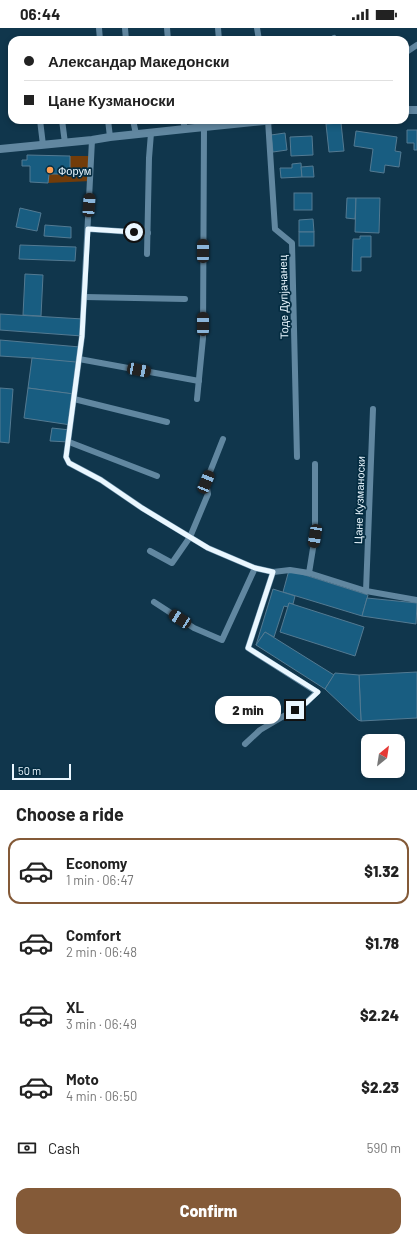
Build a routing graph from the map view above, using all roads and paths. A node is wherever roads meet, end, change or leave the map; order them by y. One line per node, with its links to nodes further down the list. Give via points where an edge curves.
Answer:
1 (40, 124): 15 (street)
2 (63, 124): 14 (street)
3 (108, 124): 12 (street)
4 (134, 124): 11 (street)
5 (184, 124): 9 (street)
6 (220, 124): 8 (street)
7 (270, 124): 30 (street, Тоде Дупјачанец, via 275,229 292,243)
8 (204, 127): 9 (street); 23 (street, via 202,338)
9 (185, 129): 10 (street)
10 (151, 133): 11 (street); 18 (street)
11 (136, 134): 12 (street)
12 (110, 137): 13 (street)
13 (92, 140): 14 (street); 17 (street)
14 (66, 143): 15 (street)
15 (43, 145): 16 (street)
16 (0, 149)
17 (88, 229): 18 (street); 20 (street)
18 (148, 233): 19 (street)
19 (148, 254)
20 (85, 297): 21 (street); 22 (street)
21 (185, 299)
22 (79, 359): 23 (street); 24 (street)
23 (199, 381): 25 (street)
24 (74, 399): 27 (street); 29 (street)
25 (197, 399)
26 (373, 409): 38 (street, Цане Кузманоски)
27 (167, 422)
28 (223, 439): 33 (street, via 206,482 208,494)
29 (69, 442): 32 (street); 33 (street, via 66,457 69,463 101,480)
30 (297, 457)
31 (315, 464): 37 (street, via 315,536)
32 (157, 476)
33 (190, 537): 34 (street, via 172,563); 35 (street, via 208,548)
34 (150, 550)
35 (255, 568): 36 (street); 40 (street, via 222,640 194,628)
36 (273, 572): 37 (street, via 290,570); 41 (street, via 248,648 318,692 306,703 260,730)
37 (308, 573): 38 (street)
38 (366, 591): 39 (street)
39 (417, 600)
40 (154, 602)
41 (245, 744)

